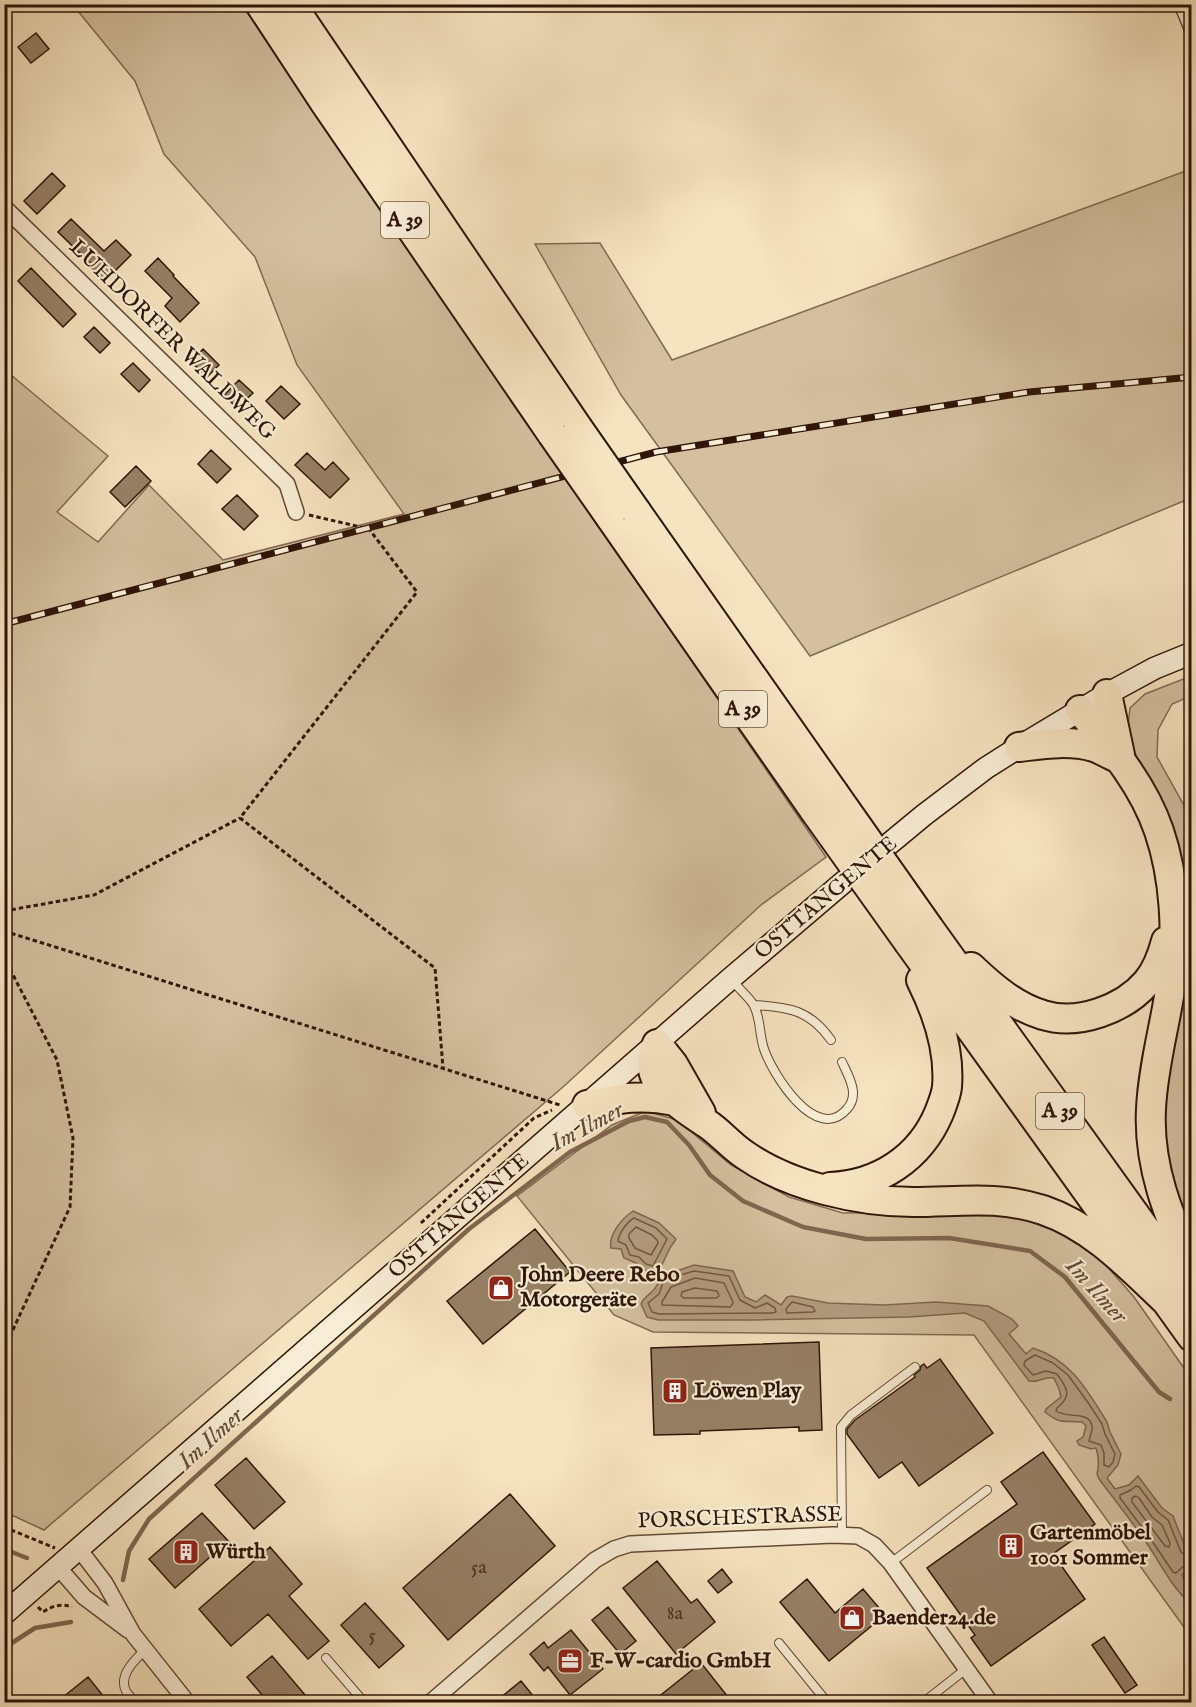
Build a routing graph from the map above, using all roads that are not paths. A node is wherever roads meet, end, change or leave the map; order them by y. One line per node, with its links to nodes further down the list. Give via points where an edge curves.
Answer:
1 (260, 4): 6 (highway, A 39, via 325,103)
2 (291, 4): 6 (highway, A 39)
3 (1182, 4): 4 (street)
4 (1191, 28)
5 (4, 207): 7 (street, LUHDORFER WALDWEG, via 287,484)
6 (565, 431): 13 (highway, A 39, bridge)
7 (296, 512)
8 (1191, 653): 9 (street, OSTTANGENTE)
9 (1107, 694): 10 (street, OSTTANGENTE); 12 (highway)
10 (1080, 710): 11 (street, OSTTANGENTE); 12 (highway)
11 (1019, 747): 12 (highway, via 1073,743); 16 (street, OSTTANGENTE, via 924,815)
12 (1121, 760): 14 (highway, via 1146,800 1159,831)
13 (824, 802): 15 (highway, A 39, bridge); 15 (highway, A 39, bridge, via 852,865 887,926)
14 (1172, 897): 15 (highway, via 1163,953 1156,969 1126,1000 1090,1015 1068,1018 1028,1010); 25 (highway, via 1172,971 1154,1072 1152,1143 1168,1214)
15 (914, 940): 24 (highway, via 943,1041 947,1069 942,1105 929,1133 902,1162 857,1183); 26 (highway, A 39)
16 (730, 979): 17 (lane); 19 (street, OSTTANGENTE)
17 (754, 1005): 18 (lane, via 779,1006 804,1015 821,1026); 20 (lane, via 760,1038 773,1068 800,1106 812,1115 832,1118 848,1108 853,1086)
18 (831, 1040)
19 (657, 1044): 21 (highway, via 652,1063 654,1076); 22 (street, OSTTANGENTE); 23 (highway)
20 (842, 1062)
21 (675, 1101): 22 (highway, via 634,1096); 23 (highway)
22 (574, 1105): 31 (street, OSTTANGENTE)
23 (709, 1125): 24 (highway, via 757,1163)
24 (819, 1187): 26 (highway, via 886,1201 985,1199 1044,1210 1078,1226)
25 (1191, 1266)
26 (1179, 1298): 27 (highway, A 39)
27 (1191, 1337)
28 (915, 1367): 30 (lane, via 851,1415 841,1427)
29 (987, 1490): 32 (lane)
30 (842, 1535): 32 (street, PORSCHESTRASSE, via 858,1536 874,1545); 42 (street, PORSCHESTRASSE, via 630,1544 614,1548)
31 (65, 1555): 33 (street, OSTTANGENTE); 34 (street, via 105,1583); 34 (street, via 84,1597)
32 (891, 1563): 38 (street, PORSCHESTRASSE)
33 (4, 1614)
34 (133, 1634): 36 (street)
35 (779, 1643): 43 (lane)
36 (145, 1650): 39 (lane, via 127,1671 124,1681); 40 (street)
37 (326, 1658): 41 (lane)
38 (966, 1669): 44 (lane, via 929,1698); 45 (street, PORSCHESTRASSE)
39 (135, 1702)
40 (187, 1702)
41 (364, 1702)
42 (430, 1702)
43 (827, 1702)
44 (933, 1702)
45 (990, 1702)

